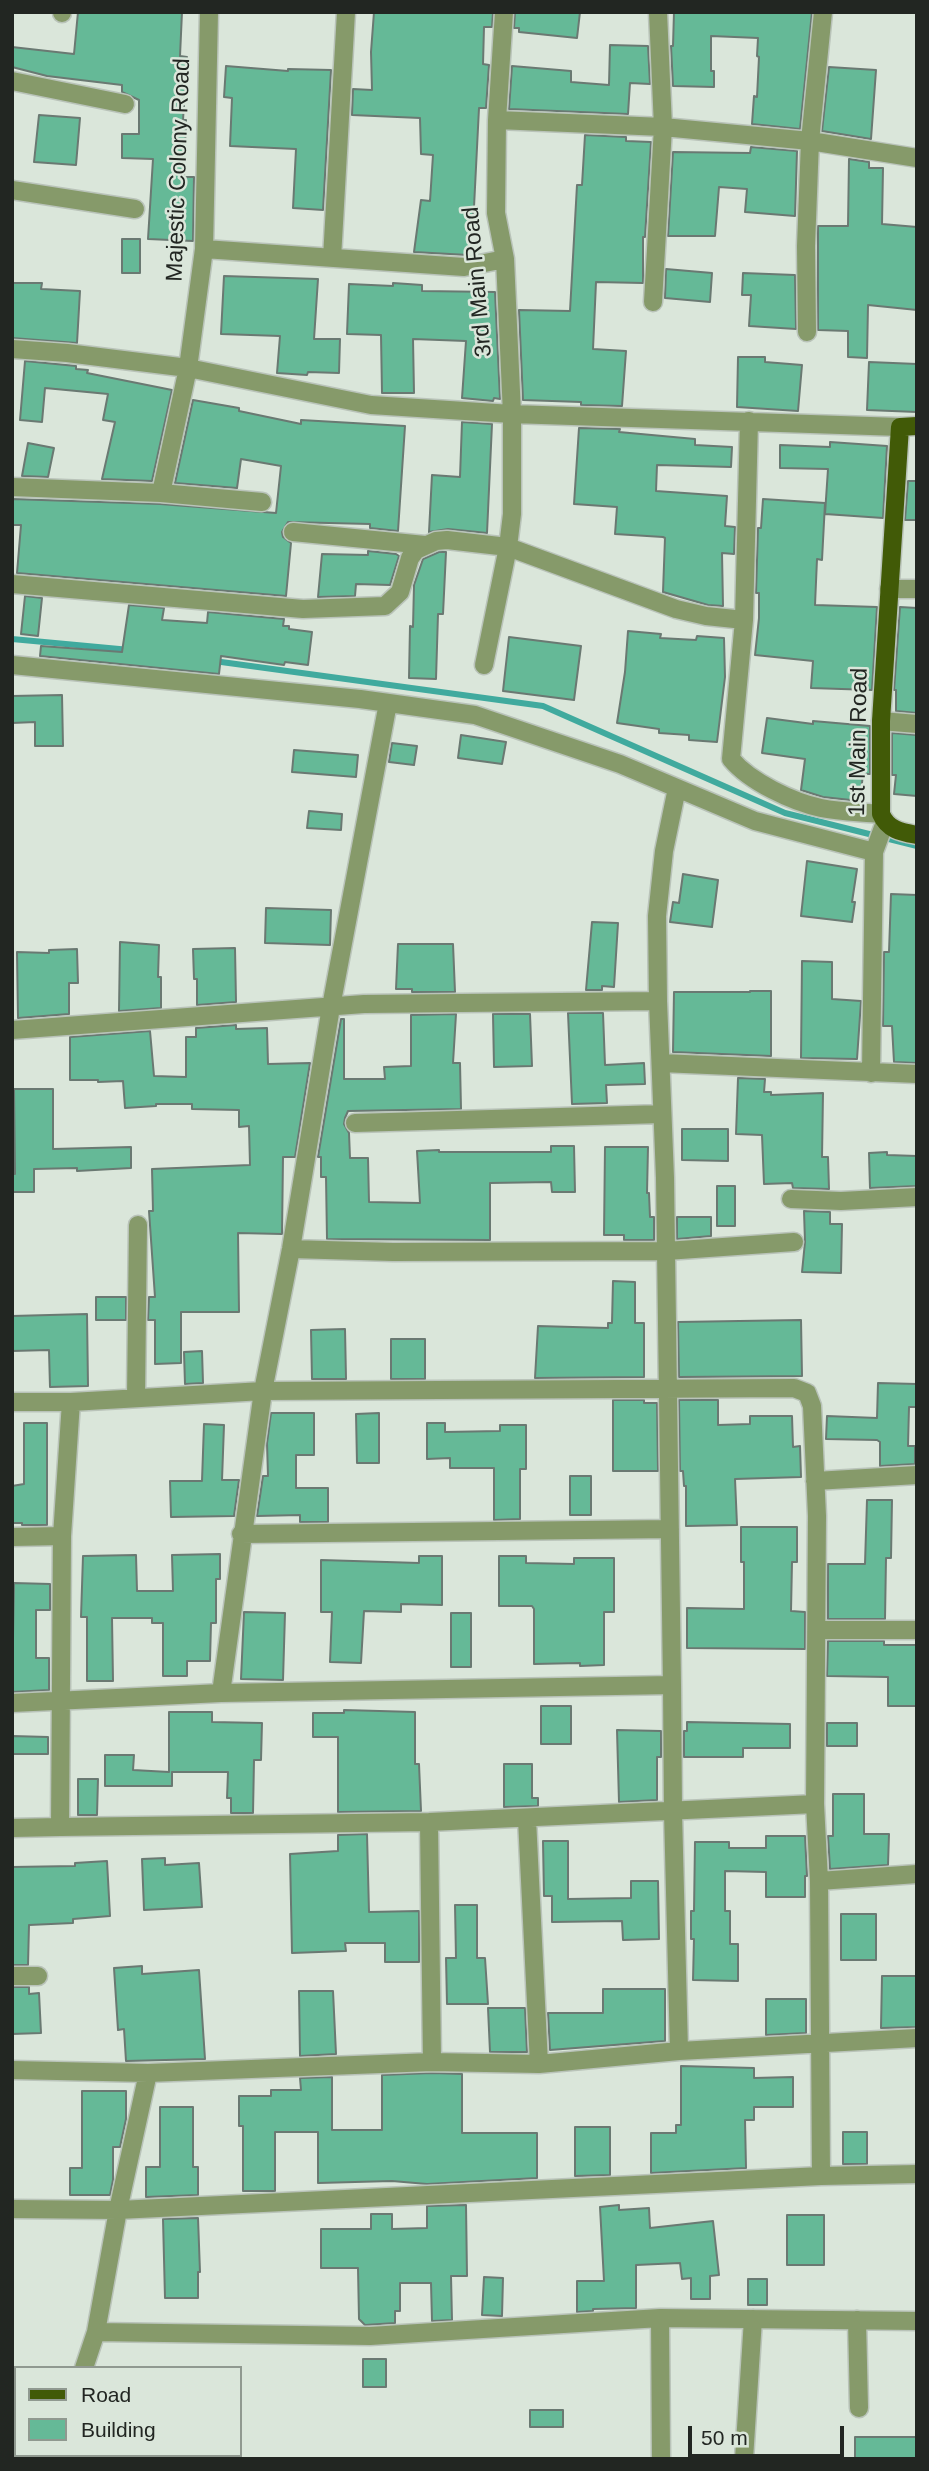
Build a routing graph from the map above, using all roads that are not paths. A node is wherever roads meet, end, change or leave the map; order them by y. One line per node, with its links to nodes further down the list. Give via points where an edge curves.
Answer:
1 (209, 12): 14 (street, Majestic Colony Road)
2 (346, 12): 15 (street)
3 (503, 12): 8 (street, 3rd Main Road)
4 (658, 12): 9 (street)
5 (823, 12): 10 (street)
6 (12, 81): 7 (street)
7 (125, 104)
8 (497, 120): 9 (street); 16 (street, 3rd Main Road, via 496,213)
9 (663, 127): 10 (street); 17 (street)
10 (810, 141): 11 (street); 18 (street)
11 (917, 158)
12 (12, 190): 13 (street)
13 (135, 209)
14 (204, 249): 15 (street); 20 (street, Majestic Colony Road)
15 (332, 258): 16 (street, via 464,267)
16 (505, 259): 21 (street, 3rd Main Road)
17 (653, 302)
18 (807, 332)
19 (12, 349): 20 (street)
20 (188, 368): 21 (street, via 371,405); 25 (street, Majestic Colony Road)
21 (512, 414): 22 (street); 29 (street, 3rd Main Road)
22 (749, 421): 23 (street); 33 (street)
23 (908, 427): 31 (main road, 1st Main Road)
24 (12, 488): 25 (street)
25 (160, 493): 26 (street)
26 (262, 502)
27 (293, 532): 28 (street)
28 (425, 545): 29 (street, via 447,540); 30 (street, via 410,558 400,592 385,606 357,609)
29 (508, 547): 33 (street, via 676,609); 35 (street, 3rd Main Road)
30 (12, 584)
31 (889, 589): 32 (street); 37 (main road, 1st Main Road)
32 (917, 589)
33 (744, 620): 40 (street, via 731,759 752,777 795,800)
34 (12, 665): 36 (street)
35 (484, 665)
36 (388, 703): 39 (street, via 475,715); 43 (street)
37 (881, 721): 38 (street); 40 (main road, 1st Main Road)
38 (917, 724)
39 (677, 788): 40 (street, via 755,821); 42 (street, via 657,916)
40 (879, 833): 41 (main road, via 894,830); 46 (street, 1st Main Road)
41 (917, 835)
42 (658, 1001): 43 (street); 45 (street)
43 (331, 1007): 44 (street); 54 (street)
44 (12, 1030)
45 (661, 1063): 46 (street); 48 (street)
46 (871, 1073): 47 (street)
47 (917, 1074)
48 (663, 1114): 49 (street); 55 (street)
49 (355, 1123)
50 (917, 1197): 51 (street)
51 (791, 1199)
52 (138, 1225): 58 (street)
53 (794, 1242): 55 (street)
54 (291, 1249): 55 (street); 57 (street)
55 (666, 1251): 56 (street)
56 (667, 1389): 57 (street); 62 (street, via 794,1388 807,1393 812,1406); 63 (street)
57 (263, 1391): 58 (street); 64 (street)
58 (136, 1398): 60 (street)
59 (12, 1402): 60 (street)
60 (71, 1402): 65 (street)
61 (917, 1475): 62 (street)
62 (815, 1481): 67 (street)
63 (670, 1529): 64 (street); 69 (street)
64 (242, 1534): 70 (street)
65 (62, 1536): 66 (street); 71 (street)
66 (12, 1537)
67 (817, 1630): 68 (street); 73 (street)
68 (917, 1630)
69 (672, 1685): 70 (street); 74 (street)
70 (220, 1693): 71 (street)
71 (60, 1700): 72 (street); 77 (street)
72 (12, 1703)
73 (815, 1804): 74 (street); 80 (street)
74 (673, 1812): 75 (street); 85 (street)
75 (527, 1819): 76 (street); 87 (street)
76 (429, 1822): 77 (street); 86 (street)
77 (60, 1827): 78 (street)
78 (12, 1828)
79 (917, 1874): 80 (street)
80 (818, 1881): 84 (street)
81 (12, 1976): 82 (street)
82 (38, 1976)
83 (917, 2038): 84 (street)
84 (821, 2043): 85 (street); 91 (street)
85 (679, 2051): 87 (street)
86 (432, 2062): 87 (street); 89 (street)
87 (539, 2064)
88 (12, 2070): 89 (street)
89 (148, 2073): 93 (street)
90 (917, 2174): 91 (street)
91 (821, 2176): 93 (street)
92 (12, 2209): 93 (street)
93 (118, 2210): 98 (street)
94 (660, 2318): 95 (street); 98 (street, via 370,2336); 101 (street)
95 (754, 2319): 96 (street); 102 (street)
96 (857, 2320): 97 (street); 100 (street)
97 (917, 2321)
98 (96, 2332): 99 (street)
99 (85, 2366)
100 (859, 2408)
101 (661, 2459)
102 (744, 2459)

